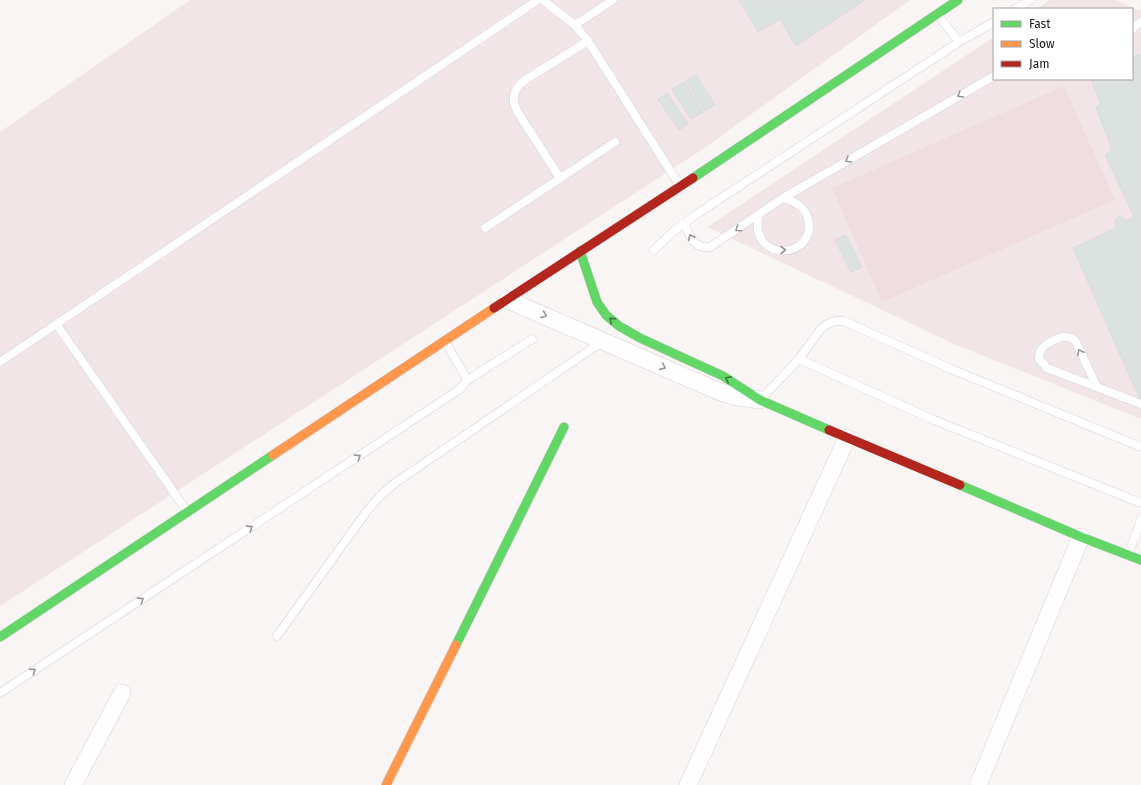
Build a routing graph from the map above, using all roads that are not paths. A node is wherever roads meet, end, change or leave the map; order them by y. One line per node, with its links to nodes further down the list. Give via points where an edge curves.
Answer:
1 (538, 0): 25 (lane)
2 (543, 0): 10 (lane)
3 (613, 0): 10 (lane)
4 (958, 0): 7 (street)
5 (1031, 0): 6 (lane)
6 (1017, 8)
7 (937, 15): 13 (lane); 17 (street)
8 (1141, 22): 11 (lane)
9 (993, 23): 13 (lane)
10 (575, 25): 12 (lane)
11 (1133, 28)
12 (588, 40): 16 (lane, via 525,80 513,94 513,103 517,111); 17 (lane)
13 (959, 42): 20 (lane)
14 (993, 77): 18 (lane, one-way to 18)
15 (615, 142): 16 (lane)
16 (560, 178): 21 (lane)
17 (680, 187): 23 (street)
18 (783, 198): 19 (lane); 19 (lane, one-way to 18, via 757,230 765,244 786,251 800,245 808,232 808,216 798,204)
19 (759, 214): 20 (lane, one-way to 20, via 710,247 704,248 693,242)
20 (684, 223): 22 (lane)
21 (485, 228)
22 (654, 250)
23 (580, 251): 24 (street); 33 (street, one-way to 23, via 733,381 633,334 608,318 593,295)
24 (508, 300): 27 (street, one-way to 27); 28 (street)
25 (57, 325): 30 (lane); 39 (lane)
26 (532, 339): 31 (lane)
27 (604, 341): 33 (street, one-way to 33, via 718,391); 44 (lane, via 380,496)
28 (445, 342): 31 (lane, via 464,372); 39 (street)
29 (799, 359): 33 (lane); 37 (lane, via 827,324 844,321 958,372); 38 (lane, via 934,420)
30 (0, 362)
31 (466, 381): 46 (lane, one-way to 31, via 460,389)
32 (1097, 387): 32 (lane, one-way to 32, via 1073,339 1064,336 1040,351 1039,359 1043,366); 34 (lane)
33 (760, 400): 36 (street)
34 (1141, 404)
35 (564, 427): 49 (street)
36 (848, 438): 41 (street); 50 (street)
37 (1141, 447)
38 (1141, 503)
39 (188, 512): 45 (street)
40 (1141, 520): 42 (lane)
41 (1081, 537): 42 (street); 51 (street)
42 (1128, 555): 43 (street)
43 (1141, 560)
44 (276, 636)
45 (0, 637)
46 (0, 693)
47 (122, 693): 48 (street)
48 (73, 785)
49 (386, 785)
50 (688, 785)
51 (978, 785)

